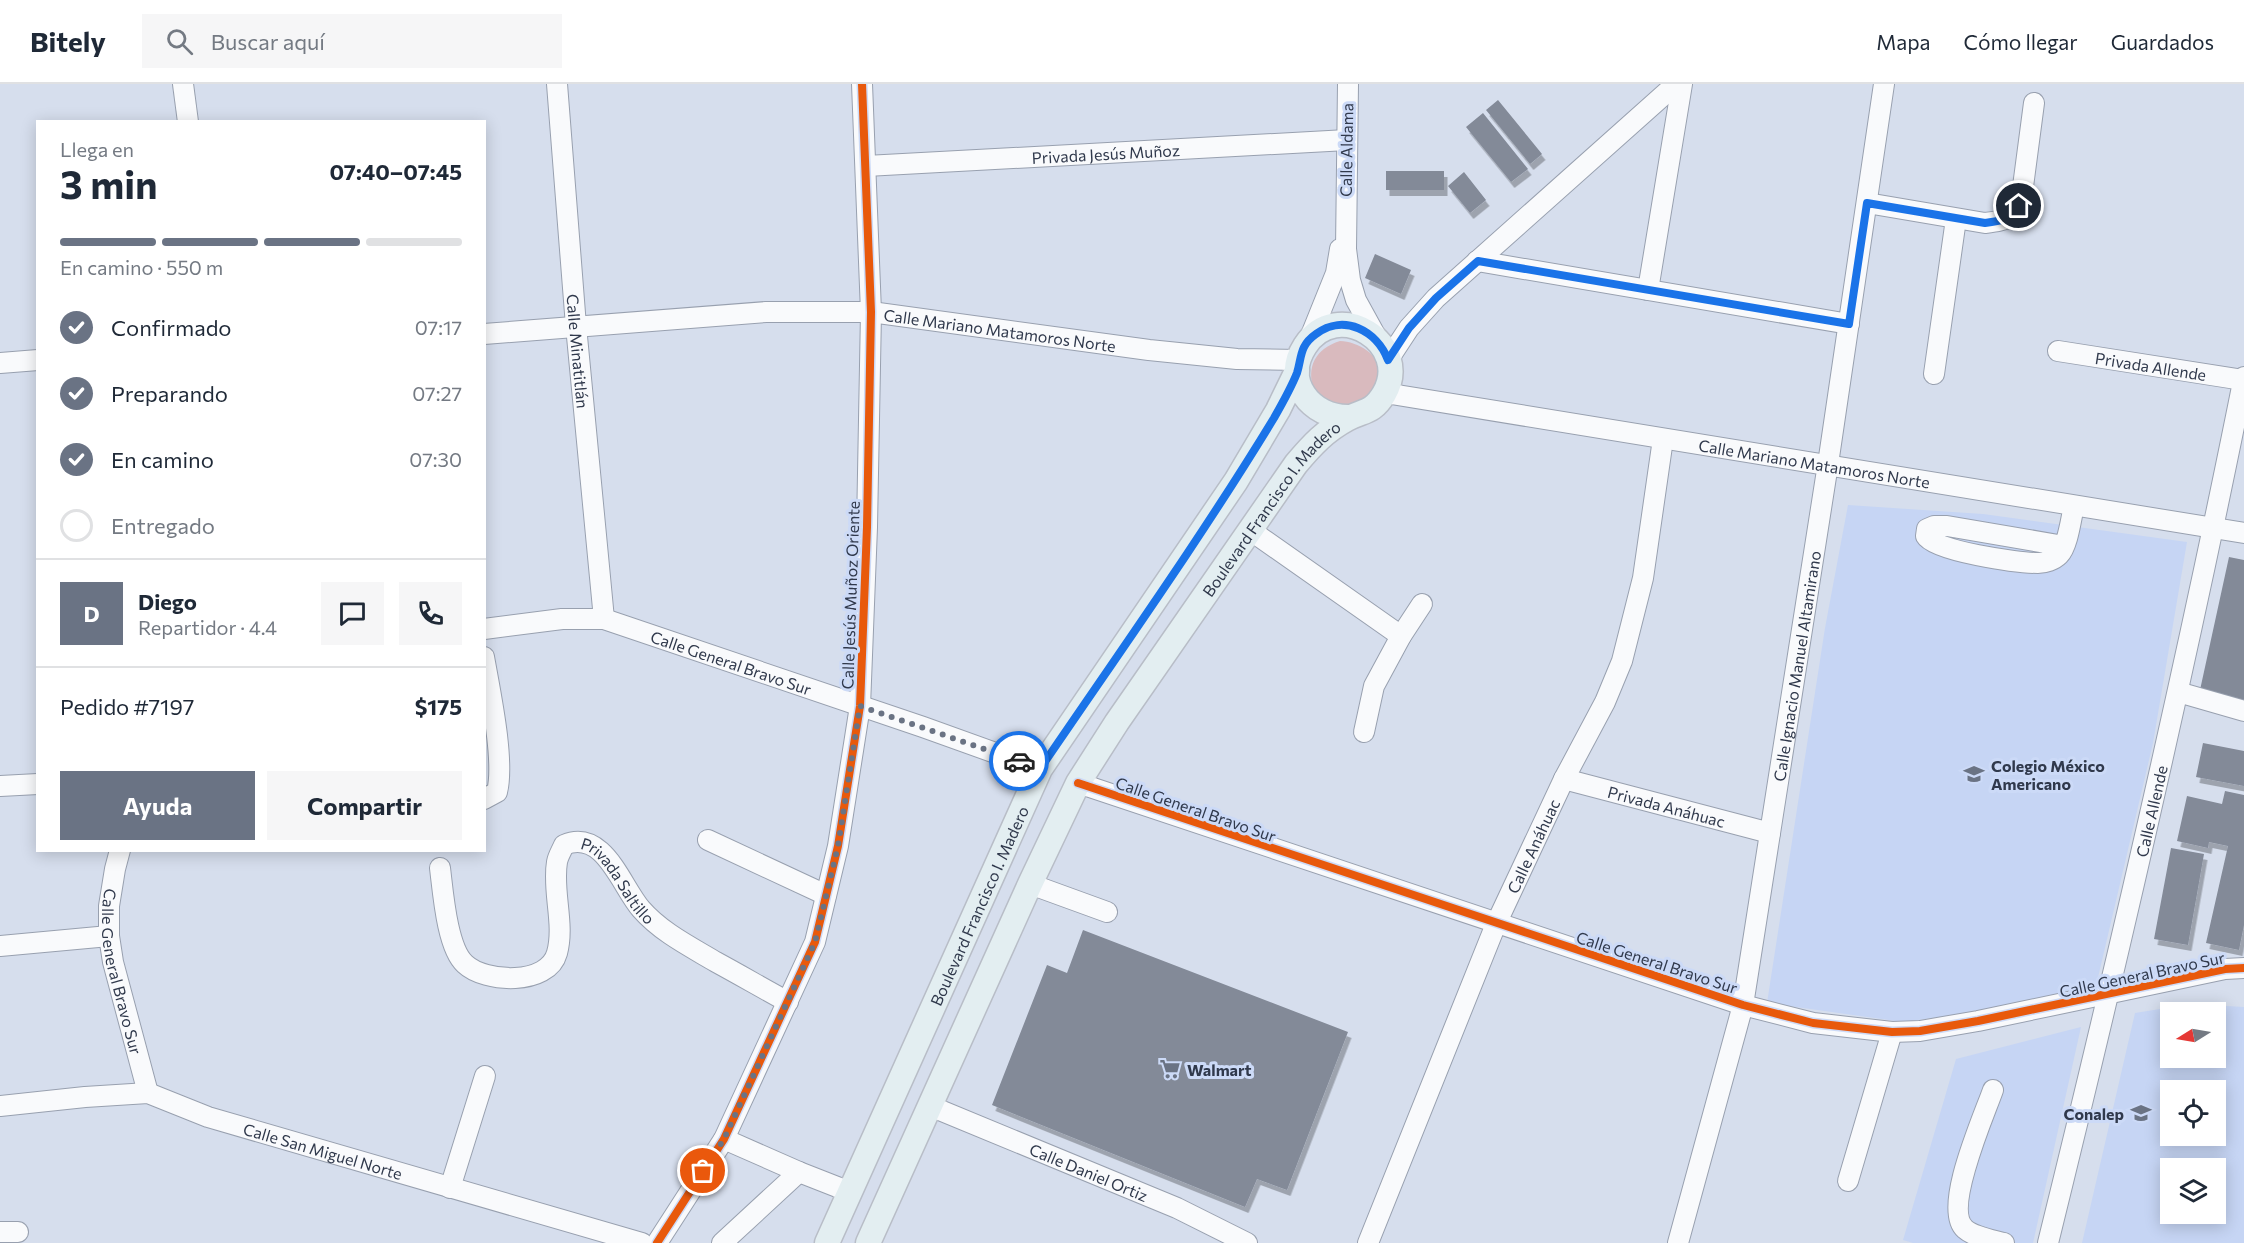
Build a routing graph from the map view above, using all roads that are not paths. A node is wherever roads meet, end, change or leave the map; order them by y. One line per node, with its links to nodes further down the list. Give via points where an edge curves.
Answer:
1 (183, 84): 9 (street)
2 (557, 84): 19 (street, Calle Minatitlán)
3 (862, 84): 11 (street, Calle Jesús Muñoz Oriente)
4 (1348, 84): 10 (street, Calle Aldama)
5 (1676, 84): 15 (street)
6 (1682, 84): 16 (street)
7 (1884, 84): 12 (street, Calle Ignacio Manuel Altamirano)
8 (2034, 103): 14 (street, via 2019,206 2010,218 2001,221)
9 (188, 120)
10 (1347, 140): 11 (street, Privada Jesús Muñoz); 13 (street, Calle Aldama)
11 (866, 166): 17 (street, Calle Jesús Muñoz Oriente)
12 (1867, 203): 14 (street); 18 (street, Calle Ignacio Manuel Altamirano)
13 (1345, 217): 21 (street, Calle Aldama, via 1350,280 1359,308); 23 (street, Calle Aldama, via 1336,273)
14 (1956, 219): 26 (street)
15 (1478, 261): 16 (street); 21 (street)
16 (1648, 290): 18 (street)
17 (871, 312): 19 (street, Calle Mariano Matamoros Norte, via 766,312); 23 (street, Calle Mariano Matamoros Norte, via 1149,350 1237,359); 43 (street, Calle Jesús Muñoz Oriente)
18 (1849, 324): 31 (street, Calle Ignacio Manuel Altamirano)
19 (576, 326): 20 (street, Calle Mariano Matamoros Norte); 38 (street, Calle Minatitlán)
20 (486, 334)
21 (1383, 350): 23 (main road, via 1370,333 1349,325 1327,328); 28 (main road, via 1390,371)
22 (2058, 351): 27 (street, Privada Allende)
23 (1301, 357): 29 (main road, via 1299,382 1309,402 1327,415); 46 (main road, Boulevard Francisco I. Madero, via 1278,410 1236,481)
24 (36, 360): 25 (street)
25 (0, 363)
26 (1934, 374)
27 (2244, 379): 33 (street, Calle Allende)
28 (1384, 393): 29 (main road, via 1370,410); 30 (street, Calle Mariano Matamoros Norte)
29 (1349, 417): 34 (main road, Boulevard Francisco I. Madero, via 1316,440)
30 (1663, 439): 31 (street, Calle Mariano Matamoros Norte); 47 (street, Calle Anáhuac, via 1642,578 1622,661)
31 (1828, 464): 32 (street, Calle Mariano Matamoros Norte); 52 (street, Calle Ignacio Manuel Altamirano)
32 (2074, 506): 33 (street, Calle Mariano Matamoros Norte); 36 (street)
33 (2213, 529): 35 (street, Calle Mariano Matamoros Norte); 42 (street, Calle Allende)
34 (1250, 530): 40 (street); 48 (main road, Boulevard Francisco I. Madero)
35 (2244, 533)
36 (2064, 546): 36 (street, via 2059,555 2037,563 1938,546 1926,536 1927,529 1947,526)
37 (1422, 604): 40 (street)
38 (604, 619): 39 (street, Calle General Bravo Sur, via 543,621); 43 (street, Calle General Bravo Sur)
39 (486, 629)
40 (1401, 636): 45 (street, via 1374,686)
41 (486, 669): 51 (street, via 500,782 497,792)
42 (2178, 692): 44 (street); 63 (street, Calle Allende)
43 (860, 706): 46 (street, Calle General Bravo Sur); 57 (street, Calle Jesús Muñoz Oriente, via 838,846)
44 (2244, 711)
45 (1364, 732)
46 (1040, 769): 76 (main road, Boulevard Francisco I. Madero)
47 (1564, 779): 52 (street, Privada Anáhuac); 59 (street, Calle Anáhuac)
48 (1078, 783): 56 (main road, Boulevard Francisco I. Madero); 59 (street, Calle General Bravo Sur)
49 (36, 784): 50 (street)
50 (0, 786)
51 (486, 799)
52 (1770, 833): 65 (street, Calle Ignacio Manuel Altamirano)
53 (708, 840): 57 (street)
54 (119, 852): 60 (street, Calle General Bravo Sur, via 109,906)
55 (440, 868): 64 (street, Privada Saltillo, via 454,947 465,964 482,973 513,980 533,977 549,967 557,954 557,861 564,845 580,841 600,850 640,908 658,926)
56 (1030, 884): 58 (street); 71 (main road, Boulevard Francisco I. Madero)
57 (826, 895): 64 (street, Calle Jesús Muñoz Oriente, via 815,942)
58 (1107, 912)
59 (1496, 924): 65 (street, Calle General Bravo Sur); 83 (street, Calle Anáhuac)
60 (109, 936): 61 (street); 69 (street, Calle General Bravo Sur)
61 (0, 946)
62 (2244, 968): 63 (street, Calle General Bravo Sur)
63 (2109, 994): 66 (street, Calle General Bravo Sur, via 1978,1021); 86 (street, Calle Allende)
64 (788, 1002): 72 (street, Calle Jesús Muñoz Oriente)
65 (1743, 1005): 66 (street, Calle General Bravo Sur, via 1813,1023); 84 (street, Calle Ignacio Manuel Altamirano)
66 (1892, 1032): 74 (street)
67 (486, 1076): 75 (street)
68 (1993, 1090): 85 (street, via 1960,1186 1957,1210 1959,1222 1966,1230)
69 (148, 1094): 70 (street, Calle San Miguel Norte); 75 (street, Calle San Miguel Norte, via 208,1117)
70 (0, 1106)
71 (930, 1106): 81 (main road, Boulevard Francisco I. Madero); 82 (street, Calle Daniel Ortiz, via 1178,1208)
72 (724, 1139): 73 (street); 78 (street, Calle Jesús Muñoz Oriente)
73 (800, 1172): 76 (street); 79 (street)
74 (1848, 1182)
75 (450, 1188): 77 (street, Calle San Miguel Norte)
76 (850, 1191): 80 (main road, Boulevard Francisco I. Madero)
77 (642, 1243)
78 (657, 1243)
79 (722, 1243)
80 (827, 1243)
81 (868, 1243)
82 (1247, 1243)
83 (1368, 1243)
84 (1678, 1243)
85 (2004, 1243)
86 (2048, 1243)

